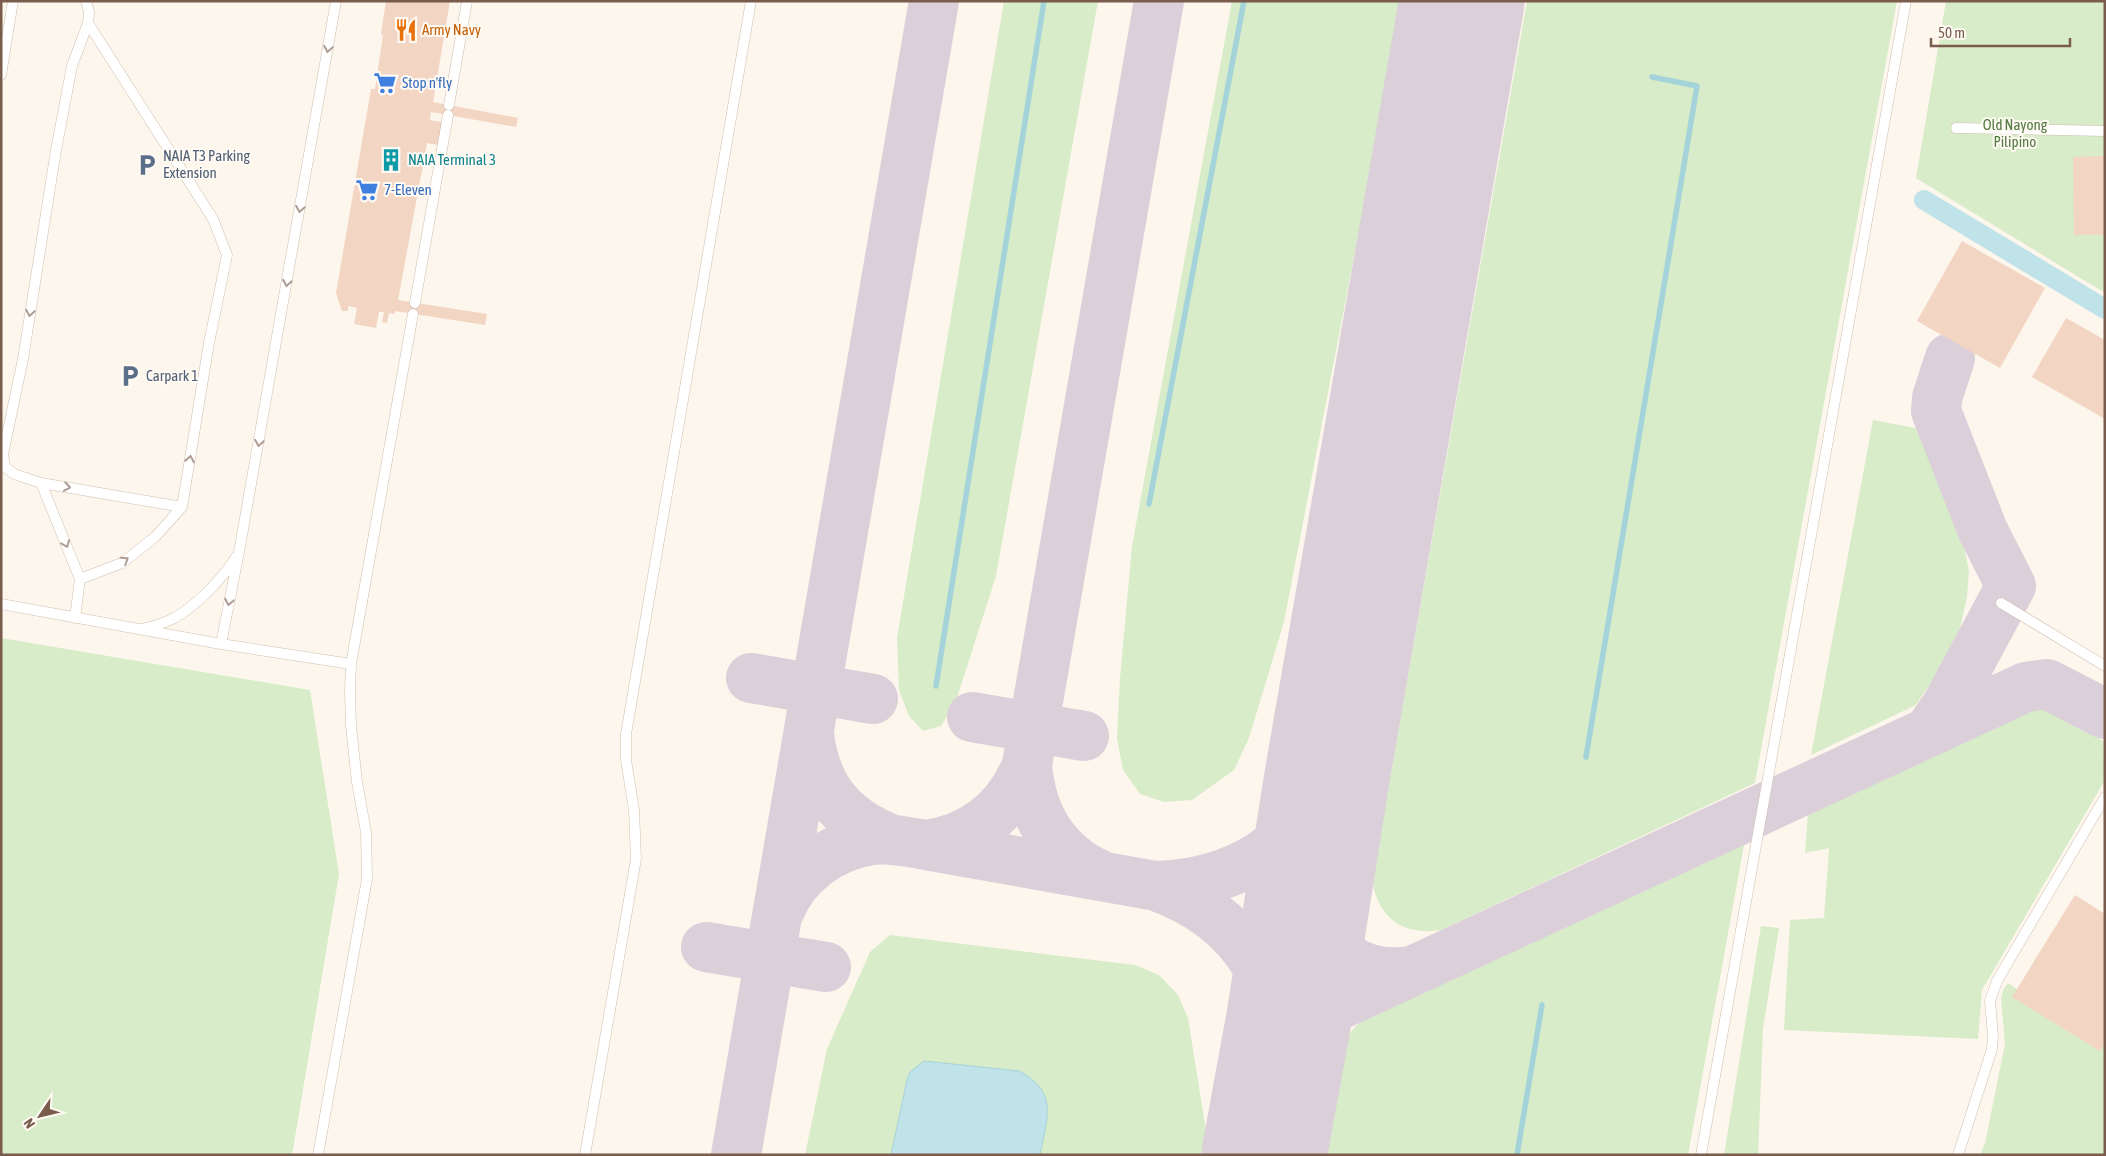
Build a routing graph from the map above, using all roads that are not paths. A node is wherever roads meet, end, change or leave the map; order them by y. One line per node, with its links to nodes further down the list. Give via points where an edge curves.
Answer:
1 (14, 1): 8 (lane)
2 (86, 1): 7 (lane)
3 (336, 1): 15 (lane, one-way to 15)
4 (468, 1): 11 (lane)
5 (751, 1): 26 (lane, via 626,734 636,859)
6 (1906, 1): 27 (lane)
7 (88, 23): 13 (lane, one-way to 13, via 72,66 23,359 3,454 5,467 14,474); 14 (lane, one-way to 7, via 227,255 220,233)
8 (1, 75)
9 (1956, 128): 10 (lane)
10 (2105, 131)
11 (415, 303)
12 (413, 314): 22 (lane)
13 (41, 483): 14 (lane, one-way to 14); 16 (lane, one-way to 16)
14 (182, 507): 16 (lane, one-way to 14, via 122,563 155,537)
15 (239, 552): 20 (lane, via 224,574 190,606 177,616); 21 (lane, one-way to 21)
16 (80, 579): 19 (lane)
17 (2001, 603): 23 (lane)
18 (1, 604): 19 (lane)
19 (75, 618): 20 (lane)
20 (141, 630): 21 (lane)
21 (221, 644): 22 (lane)
22 (351, 664): 25 (lane, via 351,726 366,832 367,879)
23 (2105, 666)
24 (2105, 797): 28 (lane, via 1997,981 1990,1000 1992,1049)
25 (318, 1155)
26 (585, 1155)
27 (1701, 1155)
28 (1958, 1155)

